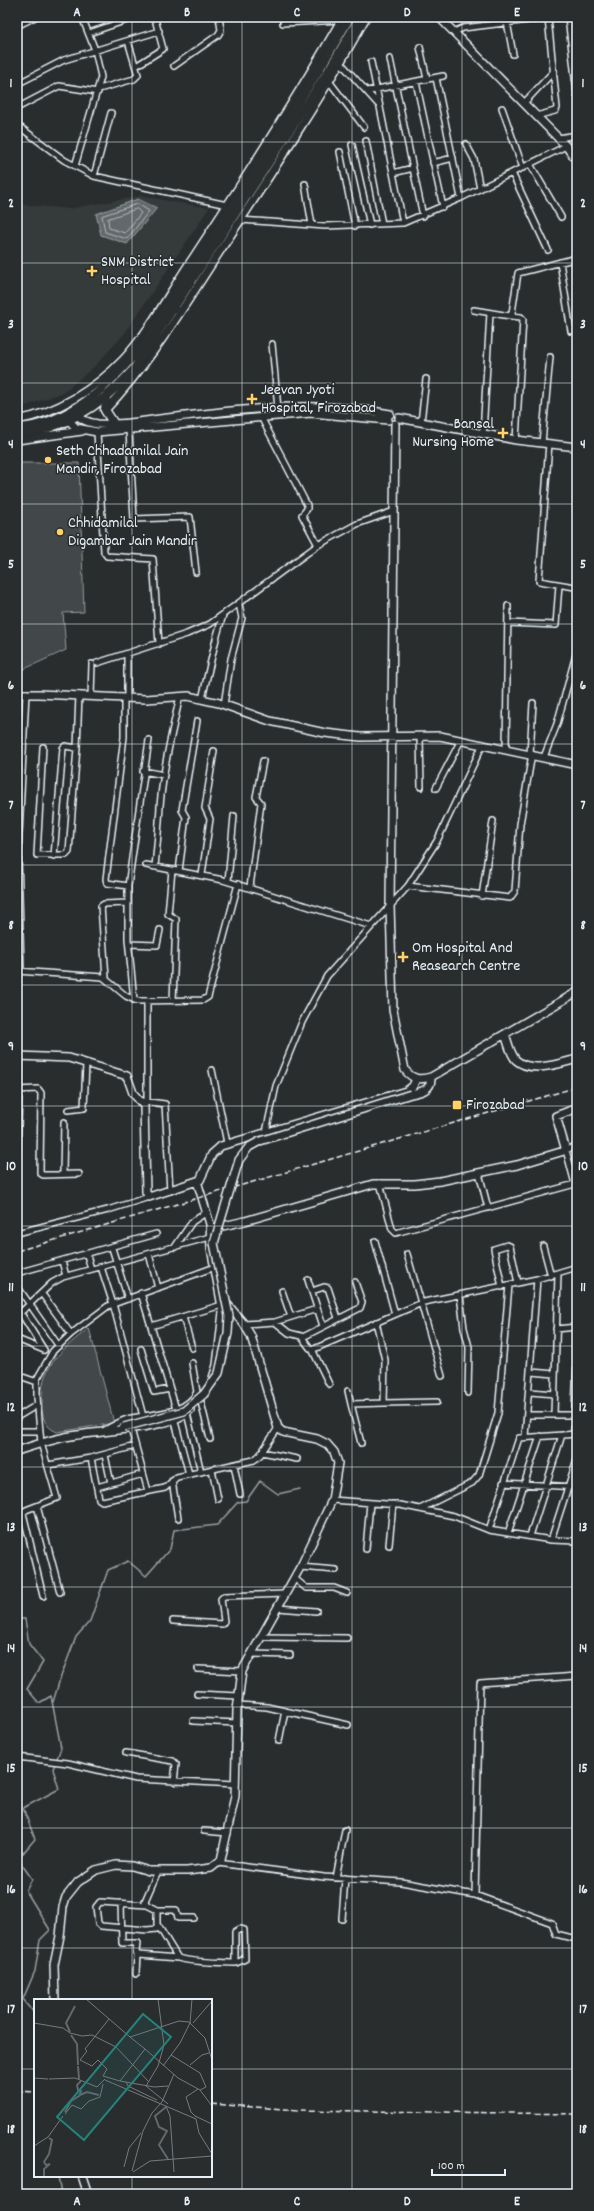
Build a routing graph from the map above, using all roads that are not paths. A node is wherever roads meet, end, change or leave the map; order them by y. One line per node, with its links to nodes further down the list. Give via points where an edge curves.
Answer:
1 (35, 17): 17 (street)
2 (82, 17): 20 (street)
3 (136, 17): 20 (street)
4 (219, 17): 29 (street, via 221,30 218,35)
5 (350, 17): 31 (main road)
6 (360, 17): 31 (main road)
7 (366, 17): 26 (street)
8 (439, 17): 19 (street)
9 (550, 17): 12 (street); 30 (street)
10 (568, 17): 41 (street)
11 (343, 18): 14 (street); 70 (street)
12 (530, 18): 15 (street)
13 (155, 19): 18 (street)
14 (317, 19): 16 (street)
15 (507, 22): 19 (street, via 463,28); 24 (street)
16 (282, 23)
17 (17, 26)
18 (159, 31): 21 (street); 28 (street, via 163,49)
19 (454, 32): 42 (street)
20 (89, 33): 23 (street)
21 (128, 41): 23 (street); 28 (street)
22 (420, 47): 34 (street)
23 (95, 50): 36 (street, via 55,64); 38 (street, via 101,73)
24 (513, 54)
25 (390, 59): 37 (street)
26 (340, 62): 31 (street); 40 (street)
27 (370, 62): 39 (street)
28 (136, 66): 38 (street, via 137,77)
29 (174, 66)
30 (554, 71): 42 (street); 47 (street, via 557,110)
31 (325, 75): 49 (street); 74 (street); 90 (main road, via 143,356); 91 (main road, via 141,347 113,380)
32 (443, 76): 33 (street)
33 (436, 78): 34 (street); 57 (street)
34 (427, 79): 35 (street)
35 (416, 82): 37 (street); 59 (street)
36 (17, 84)
37 (396, 86): 39 (street); 62 (street)
38 (98, 90): 44 (street, via 59,86); 61 (street)
39 (375, 90): 40 (street); 43 (street)
40 (366, 92): 43 (street)
41 (577, 95)
42 (524, 103): 47 (street)
43 (379, 105): 64 (street)
44 (17, 108)
45 (502, 108): 63 (street)
46 (111, 113): 66 (street)
47 (536, 116): 51 (street)
48 (17, 125): 61 (street)
49 (364, 127)
50 (577, 135): 51 (street)
51 (558, 138): 55 (street)
52 (366, 141): 76 (street)
53 (466, 144): 68 (street, via 474,159)
54 (352, 145): 78 (street)
55 (566, 146): 58 (street); 60 (street)
56 (340, 152): 79 (street)
57 (453, 158): 59 (street); 69 (street)
58 (577, 161)
59 (433, 163): 71 (street)
60 (530, 164): 63 (street); 73 (street)
61 (75, 166): 66 (street)
62 (414, 168): 64 (street); 72 (street)
63 (522, 168): 65 (street)
64 (393, 173): 75 (street)
65 (512, 173): 68 (street); 80 (street)
66 (94, 176): 70 (street)
67 (305, 184): 77 (street)
68 (480, 189): 69 (street)
69 (461, 198): 71 (street)
70 (227, 205): 91 (street, via 122,360)
71 (443, 207): 72 (street)
72 (423, 216): 75 (street)
73 (561, 217)
74 (241, 220): 77 (street); 93 (street, via 143,367)
75 (404, 223): 76 (street)
76 (382, 224): 78 (street)
77 (312, 225): 79 (street)
78 (370, 225): 79 (street)
79 (356, 226)
80 (548, 250)
81 (577, 258): 82 (street)
82 (560, 262): 85 (street, via 517,274); 86 (street)
83 (474, 310): 84 (street)
84 (490, 313): 85 (street); 108 (street)
85 (510, 316): 110 (street, via 523,319)
86 (571, 331)
87 (272, 344): 92 (street)
88 (550, 357): 111 (street)
89 (426, 379): 101 (street)
90 (106, 397): 93 (main road); 96 (main road)
91 (71, 405): 94 (main road); 96 (street)
92 (278, 409): 95 (street); 98 (street, via 332,406)
93 (105, 410): 102 (main road)
94 (64, 414): 96 (main road); 99 (street); 103 (main road, via 43,423); 105 (street, via 72,426); 107 (main road, via 49,428)
95 (207, 414): 100 (street); 102 (street)
96 (78, 417): 102 (street, via 90,423)
97 (260, 418): 98 (street, via 320,412); 100 (street); 114 (street, via 307,505 302,515)
98 (393, 419): 101 (street); 113 (street)
99 (17, 420)
100 (208, 422): 104 (street)
101 (421, 422): 108 (street)
102 (114, 424)
103 (17, 428)
104 (130, 430): 106 (street); 115 (street, via 134,519 190,517)
105 (82, 431): 106 (street); 109 (street)
106 (97, 432): 122 (street, via 104,552 108,556 153,559)
107 (17, 434)
108 (483, 434): 110 (street)
109 (17, 440)
110 (516, 440): 111 (street)
111 (546, 443): 112 (street); 116 (street, via 539,581)
112 (577, 446)
113 (394, 511): 114 (street, via 358,524); 135 (street)
114 (318, 545): 118 (street)
115 (196, 572)
116 (559, 585): 117 (street); 121 (street, via 556,625)
117 (575, 587)
118 (239, 604): 120 (street); 133 (street, via 242,618 231,659)
119 (508, 606): 121 (street)
120 (224, 615): 122 (street, via 202,628); 131 (street)
121 (508, 623): 142 (street)
122 (159, 644): 124 (street)
123 (577, 651): 145 (street, via 557,724)
124 (127, 654): 128 (street, via 95,664); 130 (street)
125 (17, 694): 126 (street)
126 (26, 694): 127 (street); 154 (street)
127 (79, 695): 128 (street); 141 (street)
128 (91, 696): 130 (street)
129 (180, 696): 130 (street, via 163,699); 131 (street); 149 (street)
130 (126, 698): 164 (street, via 124,737 106,879 107,883)
131 (202, 699): 133 (street)
132 (532, 703): 144 (street)
133 (224, 705): 135 (street, via 270,721 319,732 353,737)
134 (198, 721): 160 (street, via 182,810 186,817)
135 (391, 736): 136 (street); 169 (street)
136 (420, 736): 138 (street); 150 (street)
137 (148, 740): 148 (street)
138 (461, 740): 139 (street); 151 (street)
139 (484, 744): 142 (street); 165 (street, via 437,841)
140 (43, 747): 156 (street, via 36,853 39,856)
141 (77, 748): 156 (street, via 69,852 66,855); 156 (street, via 63,748)
142 (506, 749): 144 (street)
143 (214, 751): 161 (street, via 206,808 210,819)
144 (531, 754): 145 (street); 167 (street, via 520,824 515,891 508,899)
145 (544, 757): 147 (street)
146 (263, 761): 166 (street, via 257,796 261,803)
147 (577, 765)
148 (143, 771): 149 (street); 164 (street)
149 (164, 775): 158 (street)
150 (421, 787)
151 (436, 788)
152 (234, 816): 162 (street)
153 (493, 821): 167 (street)
154 (18, 834): 155 (street)
155 (17, 855): 173 (street)
156 (54, 856)
157 (146, 865): 158 (street)
158 (155, 867): 159 (street)
159 (172, 870): 160 (street); 178 (street, via 168,914 176,919)
160 (179, 871): 161 (street)
161 (202, 875): 162 (street)
162 (228, 881): 163 (street)
163 (238, 884): 166 (street); 178 (street, via 208,996 203,1000)
164 (128, 886): 168 (street)
165 (408, 886): 167 (street); 169 (street)
166 (250, 887): 170 (street)
167 (482, 896)
168 (127, 903): 172 (street); 174 (street, via 101,906)
169 (390, 905): 170 (street); 185 (street, via 392,990 397,1035 405,1070)
170 (371, 926): 192 (street, via 332,968 308,1011 276,1086)
171 (160, 930): 172 (street, via 157,945)
172 (129, 944): 176 (street)
173 (19, 971): 174 (street)
174 (106, 978): 176 (street)
175 (577, 992): 179 (street)
176 (134, 1000): 177 (street)
177 (147, 1001): 178 (street); 187 (street)
178 (173, 1001)
179 (505, 1034): 181 (street, via 512,1052 522,1064 541,1066); 184 (street)
180 (19, 1056): 182 (street, via 69,1058); 186 (street)
181 (577, 1059)
182 (86, 1064): 187 (street, via 126,1075 133,1093); 189 (street, via 84,1108)
183 (212, 1070): 194 (street)
184 (431, 1077): 185 (street); 296 (street, bridge, via 428,1088 260,1141 245,1151 239,1160 214,1243 229,1316 219,1373 201,1398 184,1411)
185 (416, 1079): 192 (street, via 413,1086 406,1091)
186 (18, 1090): 190 (street); 199 (street, via 38,1090 42,1093 40,1173)
187 (144, 1102): 204 (street, via 165,1104); 205 (street, via 146,1192)
188 (577, 1108): 196 (street, via 556,1116)
189 (68, 1110)
190 (18, 1121): 193 (street)
191 (64, 1122): 199 (street)
192 (266, 1132): 194 (street)
193 (17, 1143): 197 (street)
194 (227, 1143): 201 (street, via 212,1154 202,1177)
195 (577, 1146): 196 (street)
196 (566, 1150): 198 (street, via 518,1165); 203 (street)
197 (17, 1161)
198 (479, 1173): 202 (street, via 426,1183); 206 (street)
199 (63, 1174): 200 (street)
200 (79, 1174)
201 (197, 1181): 204 (street); 207 (street)
202 (380, 1183): 206 (street, via 391,1225 396,1232); 208 (street)
203 (576, 1184): 206 (street)
204 (170, 1190): 205 (street)
205 (149, 1196): 209 (street, via 108,1210)
206 (488, 1208)
207 (206, 1212): 208 (street); 214 (street, via 192,1222)
208 (210, 1229): 211 (street)
209 (17, 1233)
210 (156, 1234): 215 (street)
211 (210, 1237): 214 (street); 222 (street)
212 (375, 1241): 249 (street)
213 (543, 1246): 228 (street)
214 (175, 1247): 216 (street)
215 (112, 1248): 218 (street); 220 (street)
216 (149, 1254): 220 (street); 236 (street)
217 (407, 1254): 244 (street)
218 (87, 1255): 219 (street); 224 (street)
219 (62, 1261): 225 (street); 227 (street)
220 (116, 1262): 221 (street); 242 (street)
221 (101, 1267): 224 (street); 246 (street)
222 (215, 1267): 236 (street); 243 (street)
223 (577, 1267): 226 (street)
224 (91, 1269): 227 (street)
225 (17, 1273)
226 (558, 1274): 228 (street); 259 (street)
227 (66, 1276): 240 (street, via 55,1281)
228 (551, 1276): 230 (street)
229 (308, 1280): 238 (street)
230 (537, 1280): 232 (street); 271 (street)
231 (355, 1282): 252 (street, via 362,1306)
232 (518, 1284): 233 (street); 235 (street, via 510,1246 507,1245 494,1249)
233 (509, 1285): 235 (street); 336 (street, via 498,1413 479,1475 472,1483)
234 (17, 1286): 245 (street)
235 (502, 1287): 241 (street)
236 (158, 1288): 239 (street)
237 (282, 1291): 251 (street)
238 (312, 1291): 247 (street); 252 (street, via 328,1288)
239 (141, 1293): 242 (street); 256 (street)
240 (42, 1294): 245 (street); 260 (street)
241 (460, 1296): 244 (street); 280 (street, via 469,1347)
242 (128, 1299): 246 (street)
243 (222, 1302): 250 (street); 255 (street); 283 (street, via 223,1321 215,1372)
244 (421, 1303): 249 (street); 273 (street)
245 (31, 1304): 248 (street); 263 (street)
246 (113, 1304): 260 (street); 293 (street)
247 (318, 1309): 251 (street); 257 (street)
248 (18, 1312): 267 (street)
249 (396, 1314): 254 (street)
250 (183, 1317): 256 (street); 264 (street)
251 (291, 1317): 253 (street)
252 (338, 1318): 257 (street)
253 (275, 1322): 255 (street); 261 (street, via 289,1333)
254 (376, 1322): 266 (street); 285 (street, via 384,1360)
255 (244, 1324): 297 (street, via 253,1341)
256 (151, 1326): 277 (street)
257 (323, 1326): 261 (street)
258 (577, 1327): 259 (street)
259 (556, 1329): 272 (street)
260 (71, 1334): 263 (street)
261 (303, 1337): 266 (street)
262 (17, 1339): 267 (street)
263 (58, 1346): 268 (street)
264 (192, 1348)
265 (141, 1349): 277 (street, via 154,1392)
266 (312, 1349): 276 (street)
267 (44, 1350): 268 (street)
268 (52, 1353): 275 (street)
269 (577, 1362): 281 (street)
270 (192, 1363): 288 (street, via 197,1392 186,1404)
271 (531, 1372): 272 (street); 279 (street)
272 (555, 1374): 282 (street)
273 (442, 1376)
274 (17, 1377): 275 (street)
275 (37, 1382): 287 (street)
276 (329, 1384)
277 (170, 1389): 288 (street)
278 (348, 1391): 286 (street)
279 (530, 1392): 282 (street); 290 (street)
280 (468, 1393)
281 (577, 1393): 292 (street)
282 (555, 1394): 291 (street)
283 (200, 1398): 289 (street); 305 (street)
284 (437, 1402): 285 (street)
285 (384, 1403): 286 (street)
286 (351, 1404): 307 (street)
287 (37, 1405): 294 (street); 299 (street)
288 (176, 1409): 293 (street)
289 (187, 1413): 295 (street); 318 (street)
290 (528, 1415): 291 (street); 304 (street)
291 (554, 1415): 292 (street)
292 (576, 1415): 301 (street)
293 (143, 1416): 300 (street, via 126,1420)
294 (17, 1417)
295 (174, 1418): 296 (street); 320 (street)
296 (128, 1428): 300 (street); 308 (street)
297 (278, 1428): 310 (street); 332 (street, via 283,1432 317,1439 327,1444 334,1452 338,1463)
298 (17, 1431): 299 (street)
299 (40, 1431): 306 (street)
300 (104, 1431): 306 (street)
301 (575, 1434): 302 (street)
302 (562, 1435): 303 (street); 325 (street)
303 (540, 1436): 304 (street); 324 (street)
304 (525, 1437): 323 (street, via 519,1438)
305 (210, 1439)
306 (41, 1443): 309 (street); 315 (street)
307 (360, 1443)
308 (135, 1446): 311 (street); 319 (street)
309 (17, 1451)
310 (262, 1452): 313 (street); 316 (street, via 254,1460)
311 (105, 1455): 312 (street); 322 (street)
312 (91, 1458): 315 (street); 326 (street)
313 (297, 1459)
314 (577, 1459): 327 (street)
315 (48, 1465): 335 (street, via 57,1498)
316 (234, 1465): 317 (street); 330 (street)
317 (212, 1469): 318 (street); 331 (street)
318 (201, 1472): 320 (street)
319 (143, 1474): 322 (street); 329 (street)
320 (189, 1474): 321 (street)
321 (172, 1481): 329 (street, via 165,1488); 337 (street)
322 (111, 1483): 326 (street)
323 (503, 1483): 324 (street); 338 (street)
324 (524, 1484): 325 (street); 339 (street)
325 (546, 1486): 327 (street); 340 (street)
326 (97, 1487): 329 (street, via 102,1501)
327 (569, 1487): 328 (street); 341 (street)
328 (577, 1487)
329 (148, 1491)
330 (240, 1494)
331 (218, 1499)
332 (332, 1500): 333 (street); 345 (street)
333 (370, 1503): 334 (street); 344 (street)
334 (392, 1504): 336 (street); 343 (street)
335 (38, 1506): 348 (street); 351 (street, via 23,1513)
336 (422, 1508): 338 (street, via 463,1518)
337 (178, 1518)
338 (489, 1530): 339 (street)
339 (508, 1533): 340 (street)
340 (530, 1536): 341 (street)
341 (551, 1540): 342 (street)
342 (577, 1541)
343 (389, 1545)
344 (366, 1549)
345 (300, 1567): 346 (street); 347 (street)
346 (336, 1570)
347 (294, 1578): 349 (street, via 306,1588 334,1588); 350 (street)
348 (60, 1592)
349 (346, 1593)
350 (285, 1594): 352 (street); 354 (street, via 224,1596 221,1599 224,1621 222,1624)
351 (43, 1596)
352 (278, 1608): 353 (street); 355 (street)
353 (316, 1611)
354 (173, 1621)
355 (262, 1637): 356 (street); 357 (street)
356 (347, 1638)
357 (252, 1654): 358 (street); 360 (street)
358 (290, 1655)
359 (198, 1669): 360 (street)
360 (242, 1671): 363 (street)
361 (577, 1676): 381 (street, via 480,1683)
362 (197, 1694): 363 (street)
363 (239, 1696): 364 (street)
364 (238, 1705): 365 (street); 367 (street)
365 (285, 1711): 368 (street); 369 (street)
366 (193, 1721): 367 (street)
367 (237, 1724): 373 (street)
368 (348, 1725)
369 (280, 1741)
370 (126, 1753): 372 (street, via 173,1761 176,1764)
371 (17, 1757): 372 (street, via 68,1764 136,1779)
372 (174, 1782): 373 (street)
373 (236, 1784): 376 (street)
374 (345, 1830): 379 (street)
375 (204, 1831): 376 (street)
376 (228, 1833): 377 (street, via 223,1854)
377 (218, 1862): 378 (street, via 211,1868 199,1870); 379 (street)
378 (158, 1871): 383 (street, via 146,1899); 394 (street, via 128,1865 109,1866 94,1871 78,1882 69,1893 63,1907 55,1958)
379 (336, 1878): 380 (street)
380 (345, 1878): 381 (street, via 400,1882); 386 (street)
381 (475, 1895): 389 (street, via 552,1922 556,1934)
382 (120, 1903): 383 (street); 387 (street); 387 (street, via 100,1902 96,1911 99,1926)
383 (147, 1905): 384 (street)
384 (157, 1910): 385 (street, via 176,1910 178,1918); 388 (street)
385 (194, 1918)
386 (342, 1919)
387 (120, 1927): 388 (street, via 147,1930); 390 (street, via 122,1943 137,1943)
388 (158, 1928): 391 (street)
389 (572, 1938)
390 (137, 1954): 391 (street); 393 (street)
391 (178, 1958): 392 (street)
392 (235, 1963): 392 (street, via 242,1962 245,1957 245,1931 242,1929 235,1932)
393 (136, 1974)
394 (55, 1999)
395 (82, 2177): 396 (street)
396 (88, 2194)

